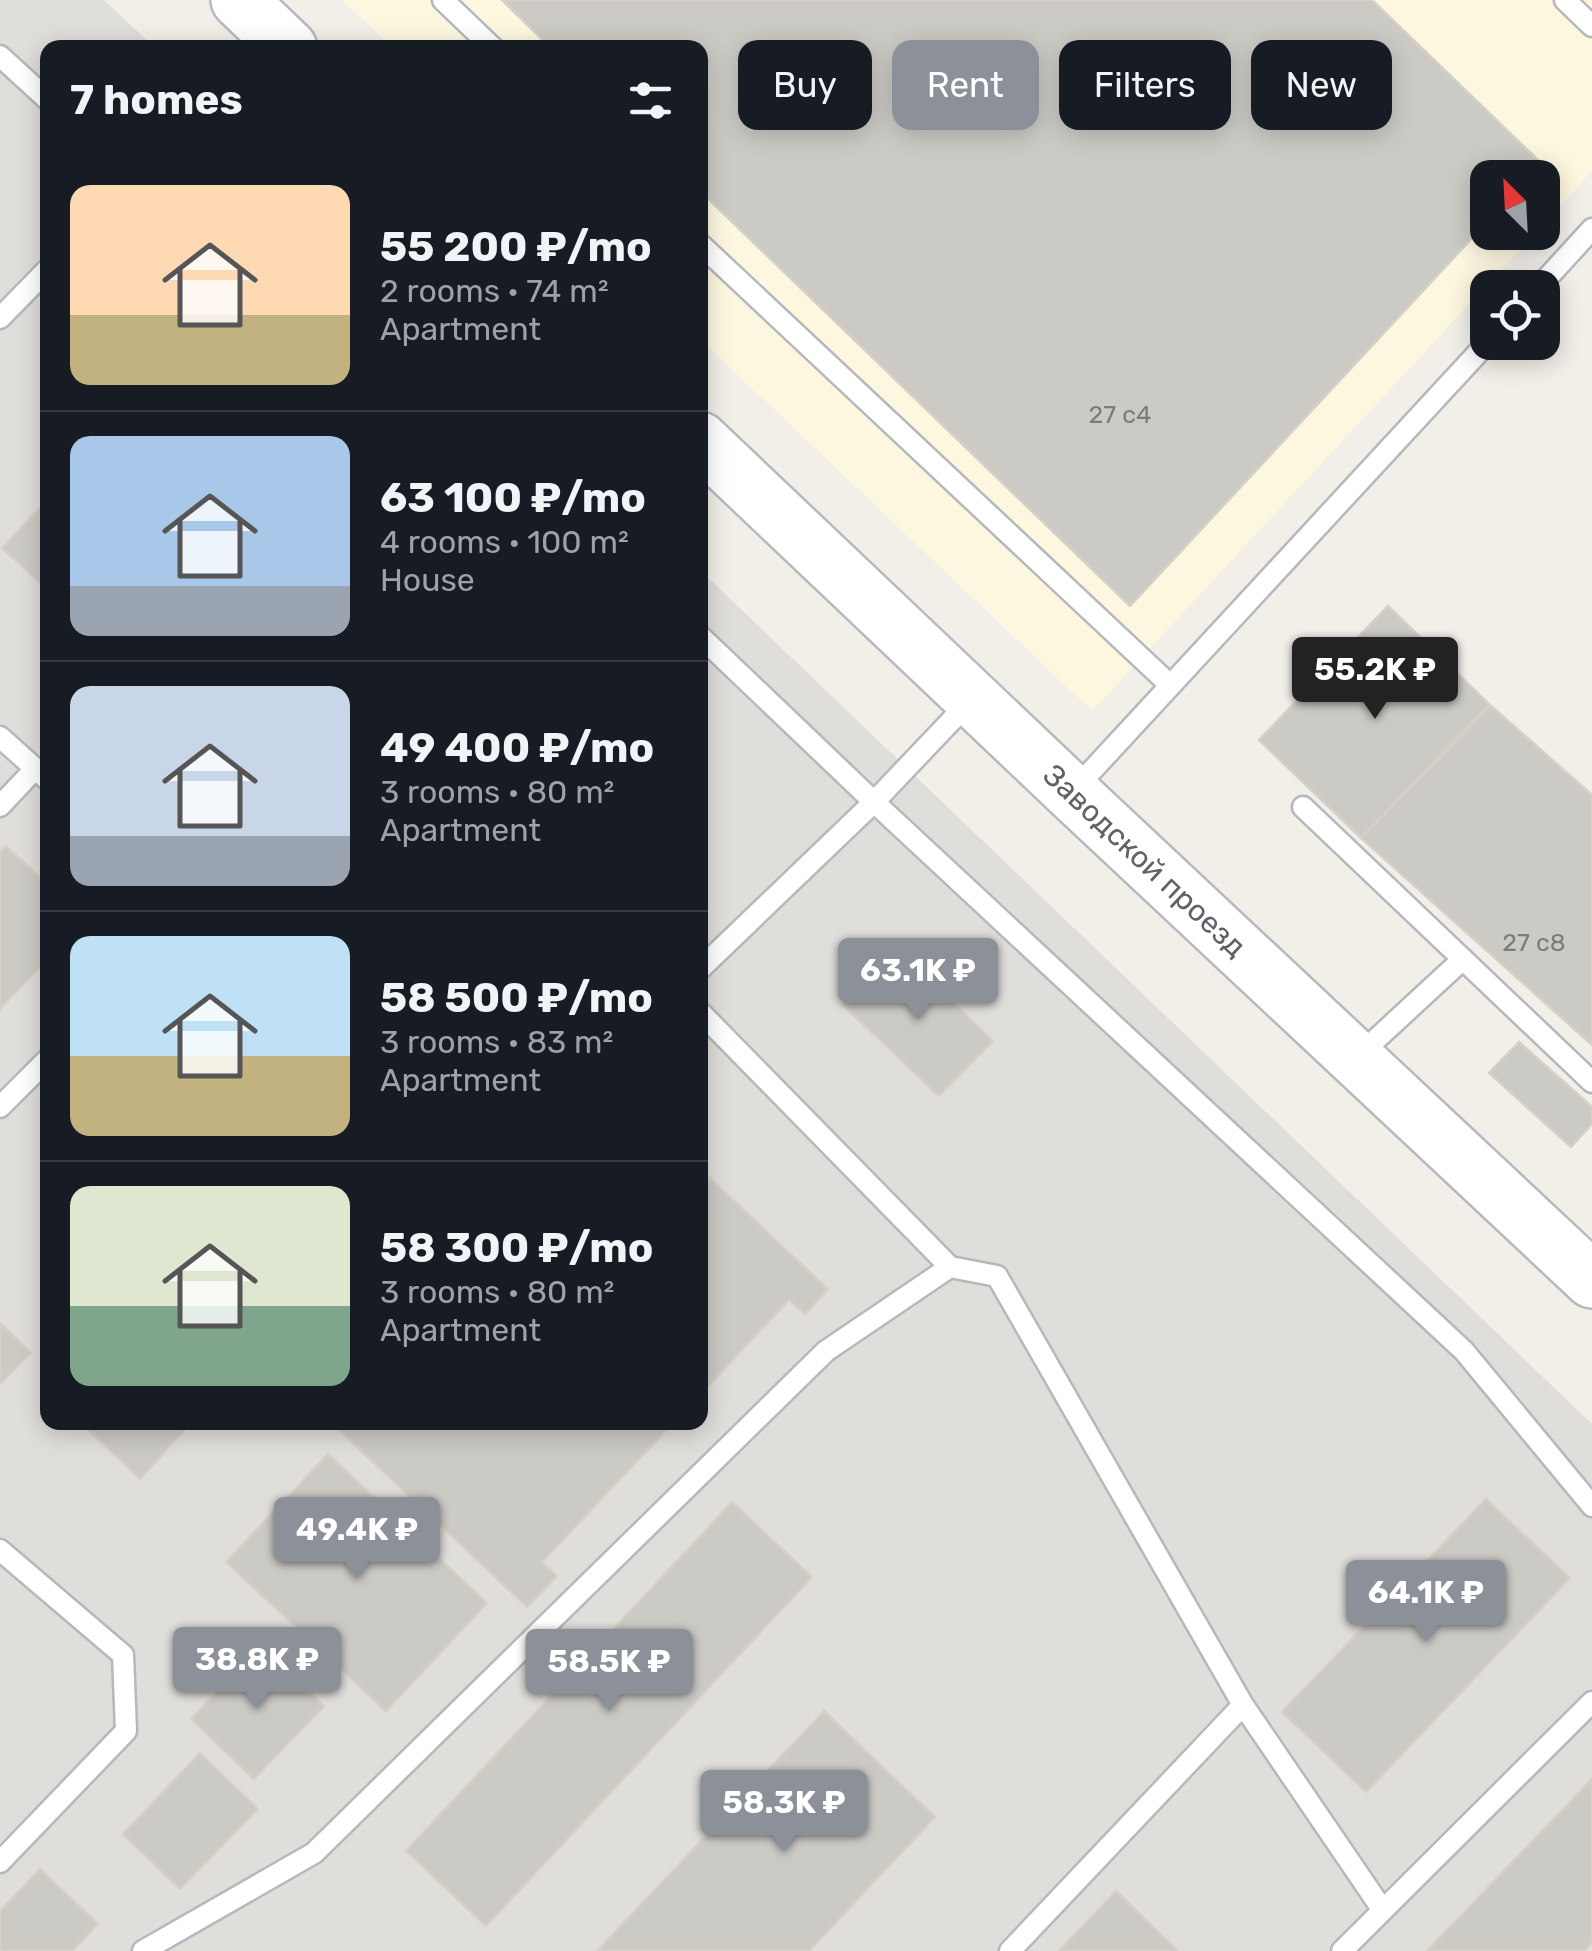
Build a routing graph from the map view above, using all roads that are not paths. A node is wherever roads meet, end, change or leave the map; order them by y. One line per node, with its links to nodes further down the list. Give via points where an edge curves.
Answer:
1 (239, 0): 5 (street)
2 (443, 0): 6 (lane)
3 (1565, 0): 4 (lane)
4 (1592, 26)
5 (280, 40)
6 (485, 40)
7 (0, 56): 8 (lane)
8 (40, 93)
9 (1592, 230): 11 (lane)
10 (708, 251): 17 (lane)
11 (1555, 270)
12 (40, 277): 13 (lane)
13 (0, 318)
14 (1471, 360): 17 (lane)
15 (708, 448): 18 (street, Заводской проезд)
16 (708, 644): 23 (lane)
17 (1170, 684): 22 (lane)
18 (972, 698): 22 (street, Заводской проезд); 23 (lane)
19 (0, 736): 20 (lane)
20 (40, 773)
21 (40, 776): 24 (lane)
22 (1072, 793): 29 (street, Заводской проезд)
23 (874, 802): 27 (lane); 35 (lane, via 1464,1351)
24 (0, 806)
25 (1302, 807): 26 (lane)
26 (1463, 960): 29 (lane); 31 (lane)
27 (708, 961)
28 (708, 1020): 33 (lane)
29 (1355, 1058): 34 (street, Заводской проезд)
30 (40, 1068): 32 (lane)
31 (1592, 1082)
32 (0, 1107)
33 (950, 1266): 38 (lane, via 997,1276); 41 (lane, via 826,1351 314,1853)
34 (1592, 1280)
35 (1592, 1506)
36 (0, 1550): 39 (lane, via 123,1655 126,1731)
37 (1592, 1702): 40 (lane)
38 (1244, 1706): 40 (lane); 42 (lane)
39 (0, 1862)
40 (1382, 1910): 43 (lane)
41 (143, 1951)
42 (1010, 1951)
43 (1342, 1951)

